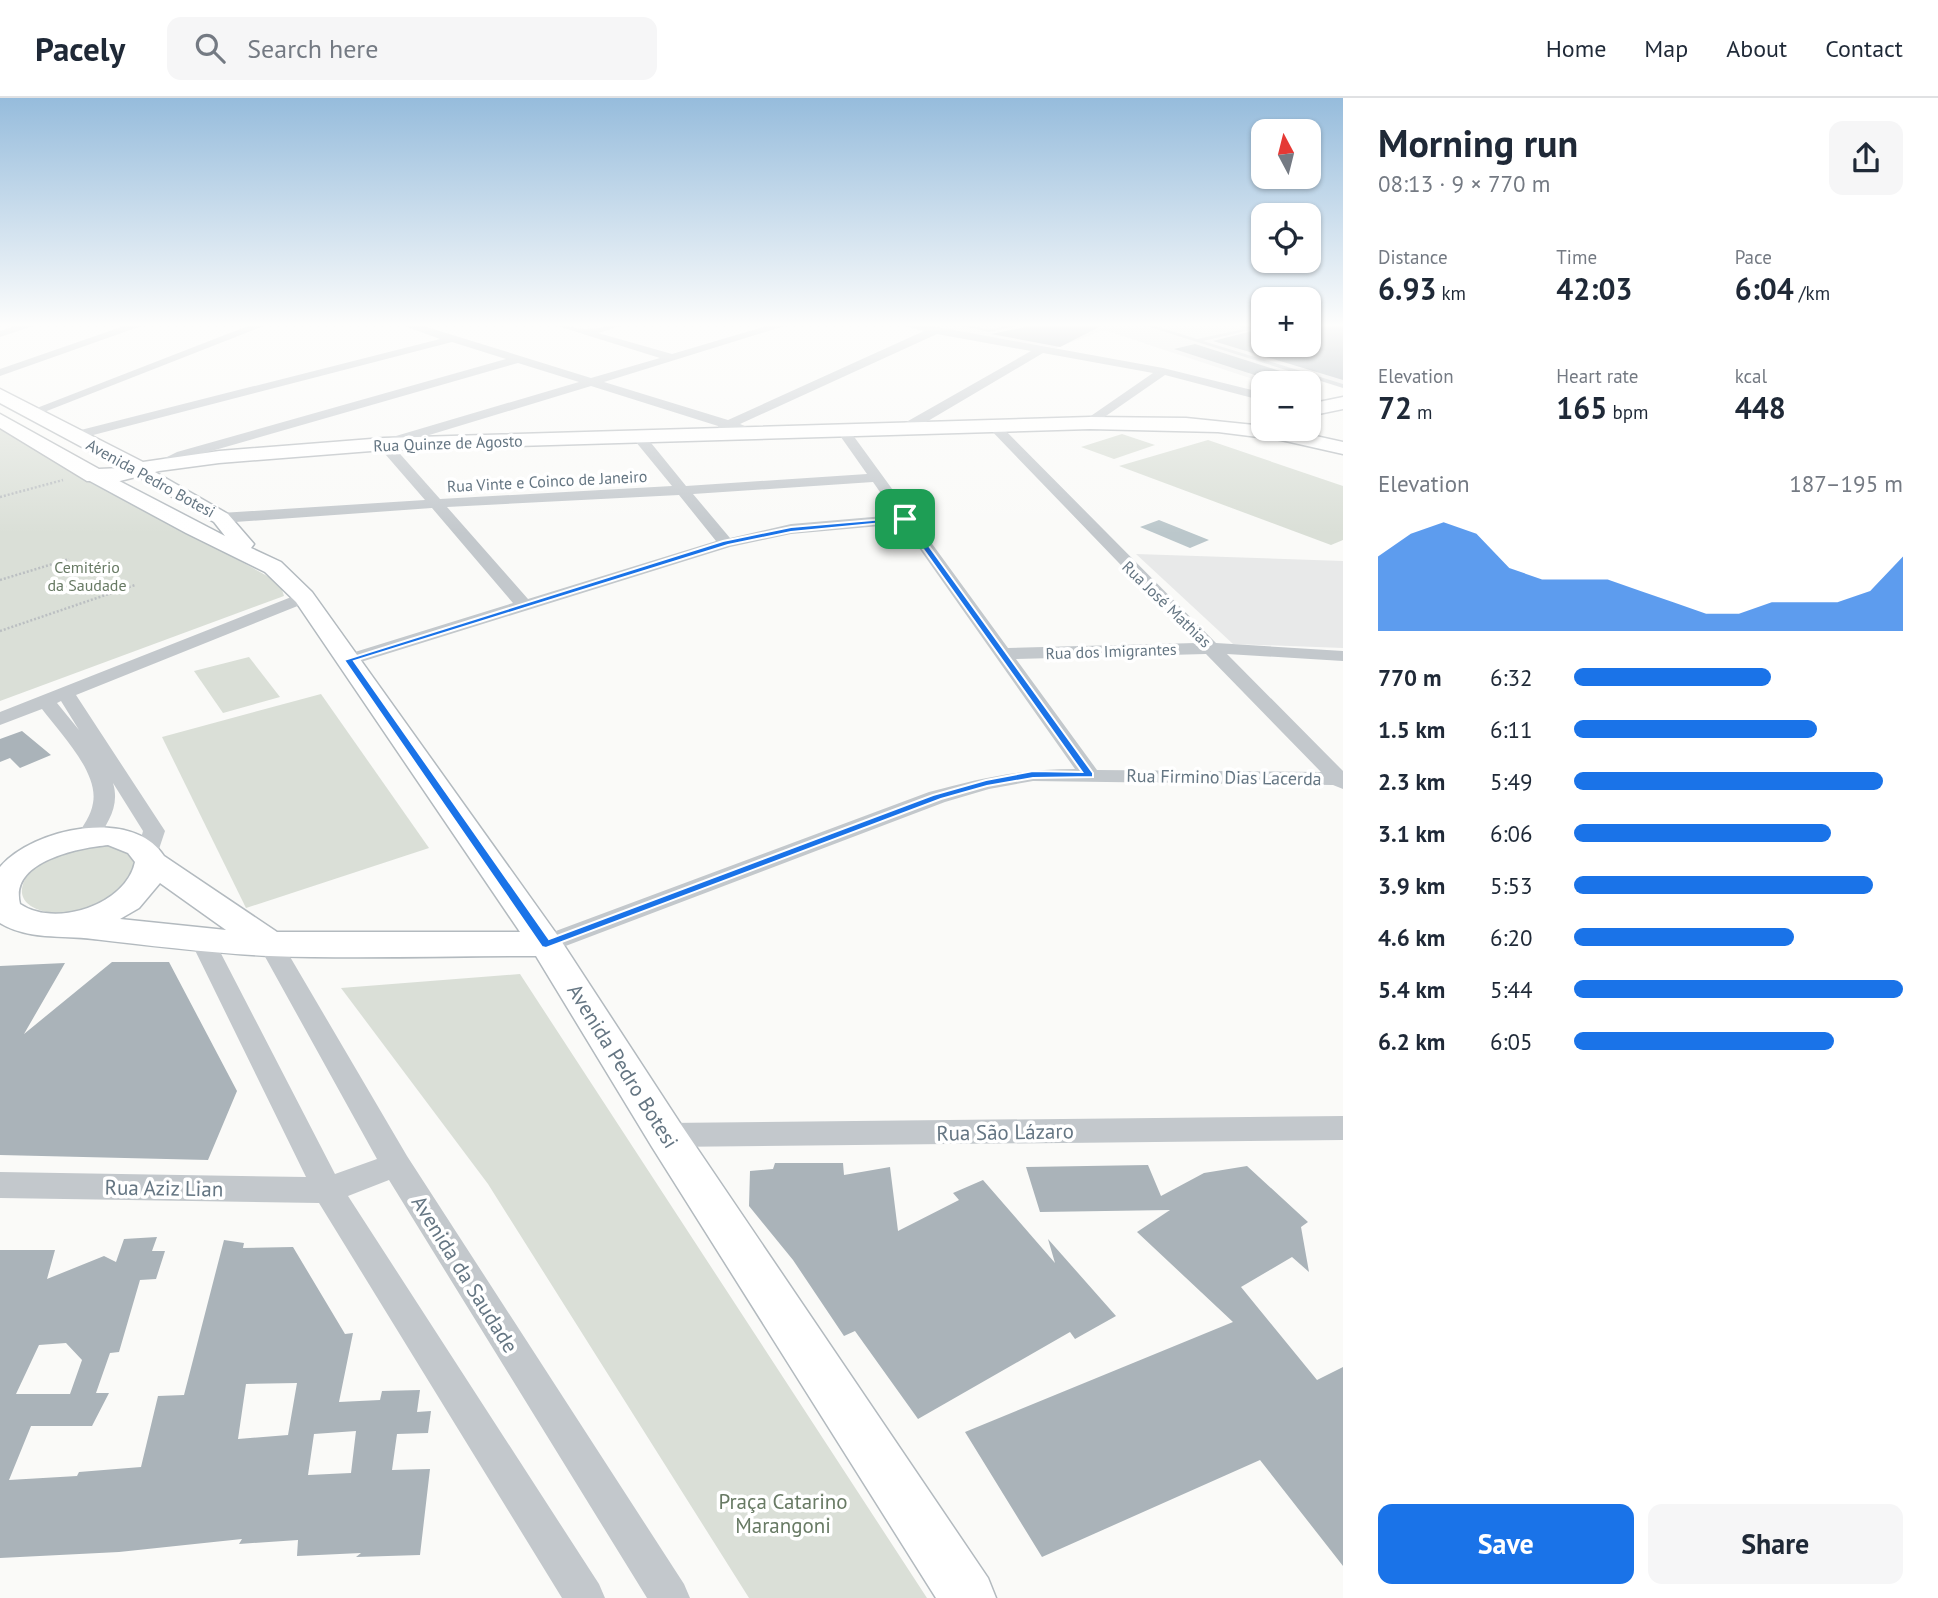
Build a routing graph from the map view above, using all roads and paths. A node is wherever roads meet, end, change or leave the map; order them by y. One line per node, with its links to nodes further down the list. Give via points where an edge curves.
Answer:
1 (80, 394): 12 (street)
2 (238, 394): 24 (street)
3 (406, 394): 29 (street)
4 (550, 394): 27 (street)
5 (633, 394): 17 (street)
6 (797, 394): 17 (street)
7 (964, 394): 19 (street)
8 (1131, 394): 16 (street)
9 (0, 395): 12 (main road, Avenida Pedro Botesi)
10 (1343, 403): 11 (main road)
11 (1321, 408)
12 (30, 413): 14 (main road); 24 (main road, Avenida Pedro Botesi)
13 (1251, 419): 15 (main road)
14 (4, 422): 31 (main road, Avenida Pedro Botesi)
15 (1175, 422): 16 (main road, Rua Quinze de Agosto); 20 (main road, Rua Quinze de Agosto)
16 (1090, 423): 18 (main road, Rua Quinze de Agosto)
17 (730, 425): 22 (street); 23 (street)
18 (992, 425): 19 (main road, Rua Quinze de Agosto); 47 (street, Rua José Mathias)
19 (906, 428): 21 (main road, Rua Quinze de Agosto)
20 (1251, 429)
21 (842, 430): 22 (main road, Rua Quinze de Agosto); 32 (street)
22 (752, 432): 23 (main road, Rua Quinze de Agosto)
23 (703, 434): 25 (main road, Rua Quinze de Agosto)
24 (74, 436): 30 (main road, Avenida Pedro Botesi)
25 (638, 436): 27 (main road, Rua Quinze de Agosto); 34 (street)
26 (1320, 441): 28 (main road, Rua Quinze de Agosto)
27 (384, 444): 29 (main road, Rua Quinze de Agosto); 36 (street)
28 (1343, 448)
29 (218, 452): 30 (main road, Rua Quinze de Agosto)
30 (149, 468): 31 (main road, Rua Quinze de Agosto); 37 (main road, Avenida Pedro Botesi)
31 (95, 476): 40 (main road, Avenida Pedro Botesi)
32 (876, 478): 34 (street, Rua Vinte e Coinco de Janeiro); 38 (street)
33 (67, 479): 35 (path)
34 (684, 492): 36 (street, Rua Vinte e Coinco de Janeiro); 39 (street)
35 (0, 497)
36 (435, 504): 37 (street, Rua Vinte e Coinco de Janeiro); 45 (street)
37 (221, 518): 40 (main road, Avenida Pedro Botesi)
38 (905, 519): 39 (street, via 791,529); 48 (street)
39 (726, 543): 45 (street)
40 (253, 556): 44 (main road, Avenida Pedro Botesi, via 273,567)
41 (69, 559): 42 (path)
42 (0, 580)
43 (135, 585): 46 (path)
44 (304, 597): 50 (main road, Avenida Pedro Botesi); 51 (street)
45 (524, 604): 50 (street)
46 (0, 631)
47 (1212, 648): 48 (street, Rua dos Imigrantes); 49 (street, Rua dos Imigrantes); 54 (street, Rua José Mathias)
48 (1004, 654): 53 (street)
49 (1343, 656)
50 (348, 660): 61 (main road, Avenida Pedro Botesi)
51 (56, 698): 52 (street); 55 (street, via 100,776 105,798 100,818); 56 (street, via 154,831)
52 (0, 719)
53 (1090, 775): 54 (street, Rua Firmino Dias Lacerda); 61 (street, Rua Firmino Dias Lacerda, via 1033,775 937,797)
54 (1342, 780)
55 (86, 837): 56 (main road, via 127,839 141,846); 57 (main road, via 24,861)
56 (150, 858): 58 (main road, via 148,877 118,906 93,917); 60 (main road)
57 (1, 888): 58 (main road, via 6,910)
58 (33, 924): 59 (main road)
59 (202, 940): 60 (main road); 66 (street)
60 (270, 944): 61 (main road); 64 (street, Avenida da Saudade)
61 (546, 944): 63 (main road, Avenida Pedro Botesi)
62 (1343, 1128): 63 (street, Rua São Lázaro)
63 (666, 1135): 69 (main road, Avenida Pedro Botesi)
64 (396, 1166): 66 (street); 68 (street, Avenida da Saudade)
65 (0, 1185): 66 (street, Rua Aziz Lian)
66 (328, 1190): 67 (street)
67 (585, 1598)
68 (670, 1598)
69 (968, 1598)

